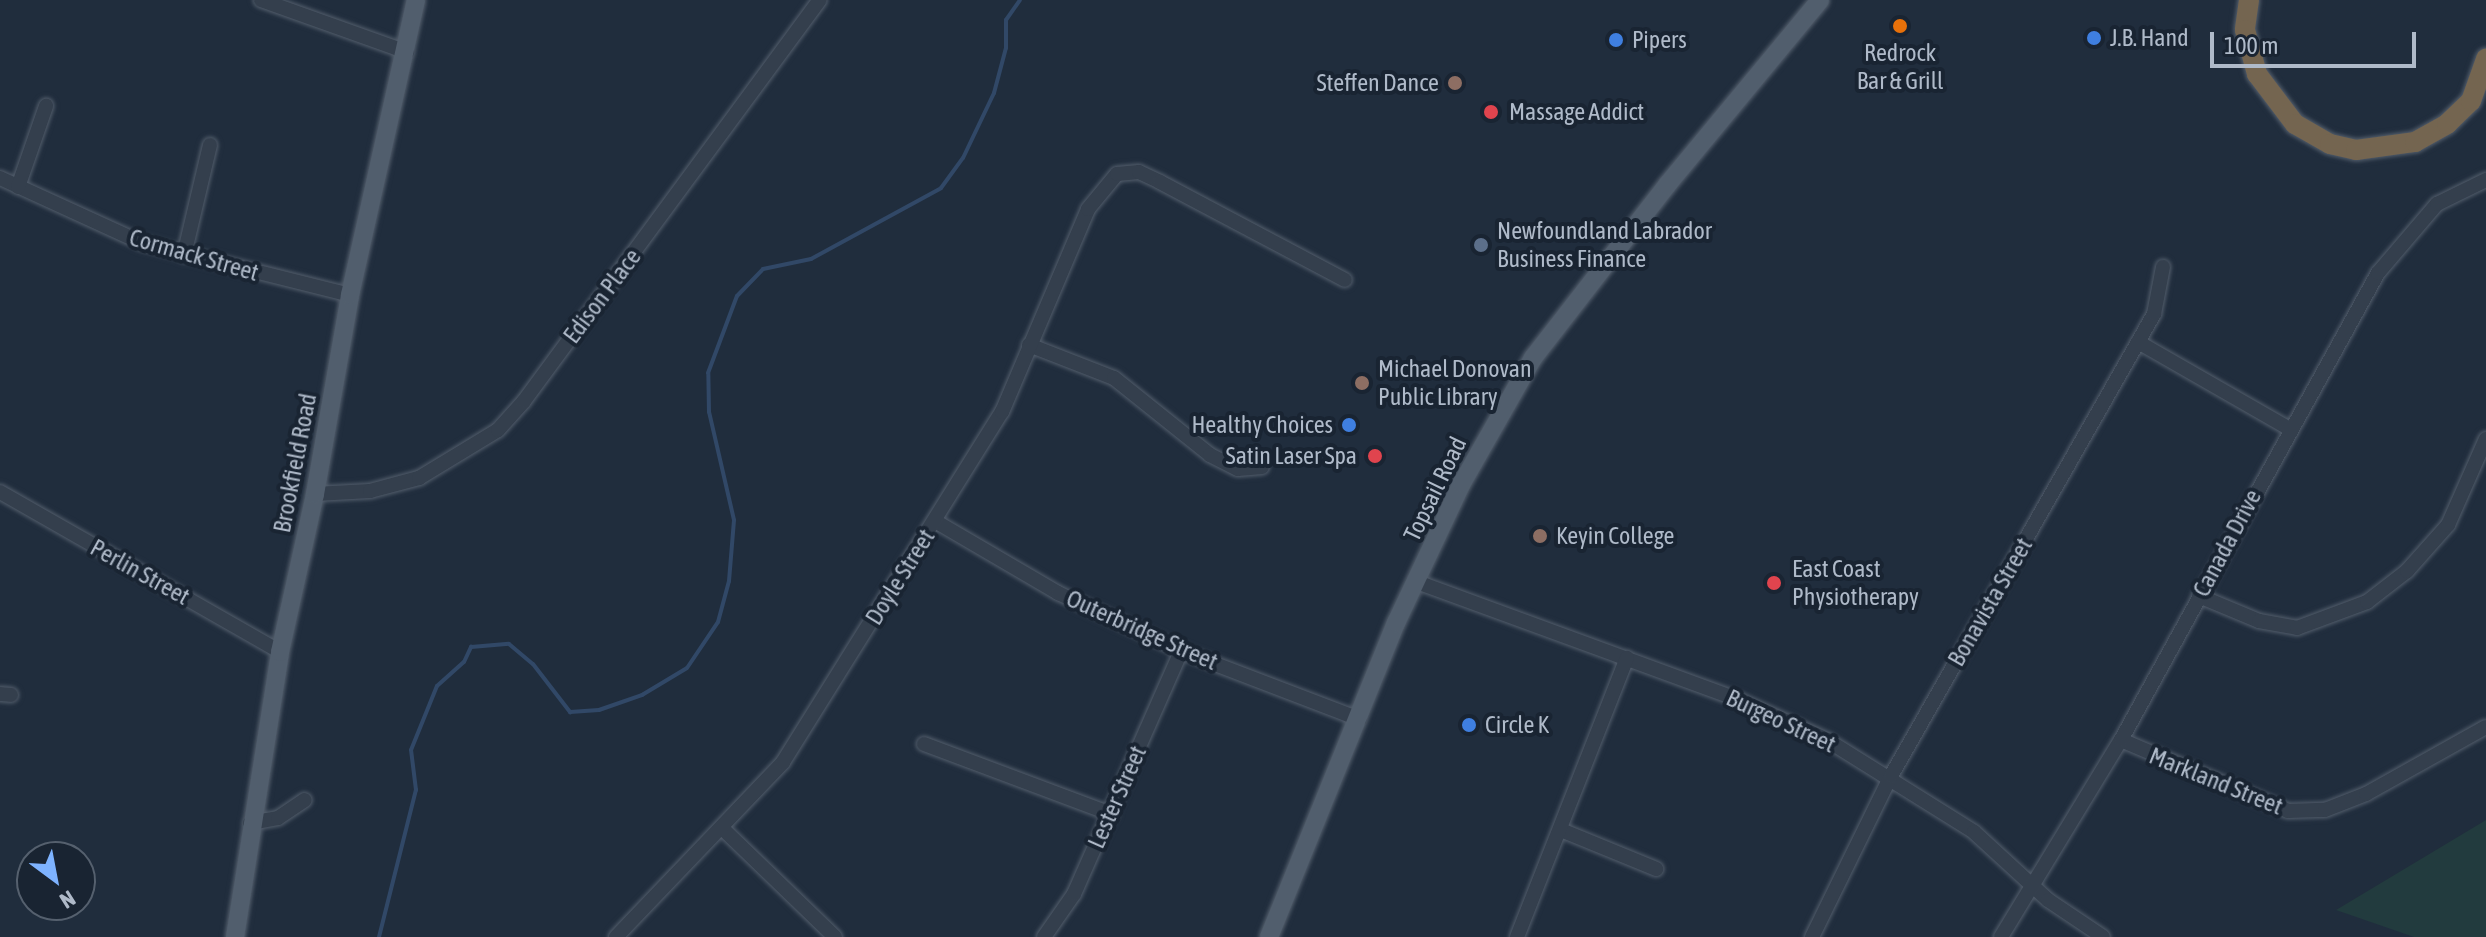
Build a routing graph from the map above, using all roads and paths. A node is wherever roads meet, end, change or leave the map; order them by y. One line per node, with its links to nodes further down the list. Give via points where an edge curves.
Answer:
1 (261, 0): 6 (street)
2 (416, 0): 6 (main road, Brookfield Road)
3 (820, 0): 23 (street, Edison Place, via 498,430 419,478 370,491)
4 (1820, 0): 25 (main road, Topsail Road, via 1533,358 1462,483)
5 (2249, 0): 7 (highway, via 2245,30 2257,74 2295,124 2330,144 2356,150 2415,142 2447,124 2471,101)
6 (407, 52): 16 (main road, Brookfield Road)
7 (2486, 59)
8 (46, 106): 12 (street)
9 (210, 145): 13 (street)
10 (0, 178): 12 (street, Cormack Street)
11 (2486, 180): 19 (street, Canada Drive, via 2437,204 2407,233)
12 (18, 187): 13 (street, Cormack Street, via 142,243)
13 (184, 255): 16 (street, Cormack Street)
14 (2163, 267): 17 (street, Bonavista Street, via 2158,305)
15 (1345, 280): 18 (street, Doyle Street, via 1150,177 1117,174 1088,209)
16 (350, 295): 23 (main road, Brookfield Road)
17 (2138, 342): 19 (street); 34 (street, Bonavista Street)
18 (1029, 345): 21 (street, via 1114,378 1210,455 1238,469); 24 (street, Doyle Street, via 1002,412)
19 (2288, 428): 26 (street, Canada Drive)
20 (2486, 439): 26 (street, via 2448,525 2407,571 2367,602 2327,622 2297,628 2245,616)
21 (1262, 467)
22 (0, 492): 28 (street, Perlin Street)
23 (315, 494): 28 (main road, Brookfield Road)
24 (935, 521): 27 (street, Outerbridge Street, via 1058,593); 38 (street, Doyle Street, via 783,762)
25 (1417, 582): 29 (street, Burgeo Street); 30 (main road, Topsail Road)
26 (2199, 596): 32 (street, Canada Drive)
27 (1181, 651): 30 (street, Outerbridge Street); 36 (street, Lester Street)
28 (280, 652): 37 (main road, Brookfield Road)
29 (1627, 658): 34 (street, Burgeo Street, via 1739,700); 39 (street)
30 (1359, 719): 46 (main road, Topsail Road)
31 (2486, 727): 32 (street, Markland Street, via 2366,794 2325,810 2300,811 2288,811)
32 (2121, 740): 41 (street, Canada Drive)
33 (924, 744): 36 (street)
34 (1891, 776): 41 (street, Burgeo Street, via 1974,832); 48 (street, Bonavista Street)
35 (305, 800): 37 (street, via 278,818)
36 (1111, 814): 45 (street, Lester Street, via 1074,894)
37 (250, 823): 42 (main road, Brookfield Road)
38 (722, 828): 43 (street, Doyle Street); 44 (street)
39 (1561, 830): 40 (street); 47 (street)
40 (1656, 869)
41 (2033, 885): 49 (street, Canada Drive); 50 (street, Burgeo Street)
42 (235, 937)
43 (616, 937)
44 (835, 937)
45 (1044, 937)
46 (1269, 937)
47 (1517, 937)
48 (1812, 937)
49 (2001, 937)
50 (2103, 937)

